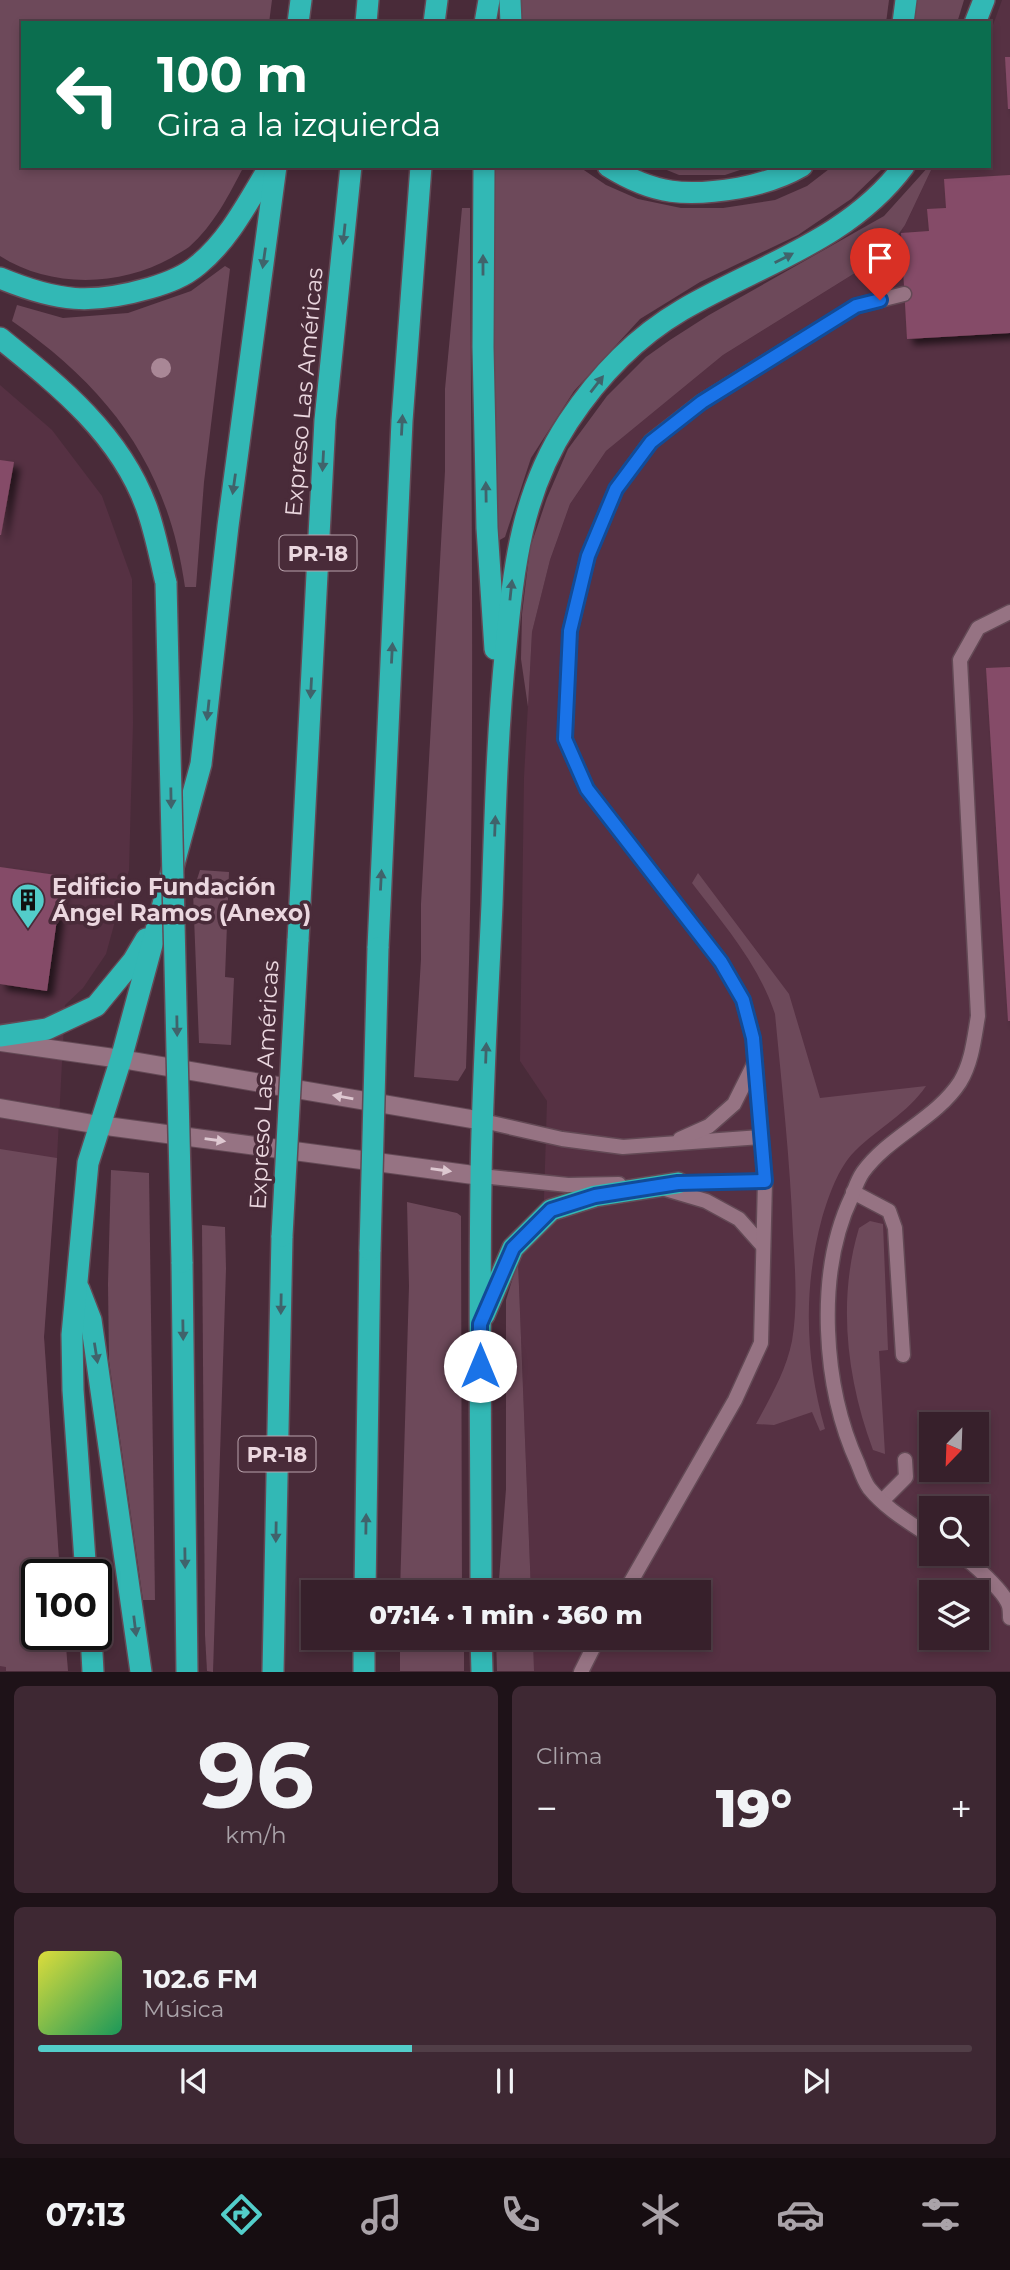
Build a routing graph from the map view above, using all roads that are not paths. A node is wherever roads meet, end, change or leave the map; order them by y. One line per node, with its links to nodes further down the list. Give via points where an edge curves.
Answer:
1 (301, 0): 8 (highway)
2 (368, 0): 9 (highway)
3 (437, 0): 10 (highway)
4 (489, 0): 11 (highway)
5 (510, 0): 12 (highway)
6 (906, 0): 13 (highway)
7 (984, 0): 14 (highway)
8 (298, 21)
9 (366, 21)
10 (433, 21)
11 (485, 21)
12 (511, 21)
13 (903, 21)
14 (976, 21)
15 (269, 168): 23 (highway, via 214,250 172,281 104,299 77,299)
16 (276, 168): 28 (highway, one-way to 28, via 201,764)
17 (351, 168): 63 (highway, Expreso Las Américas / PR-18, one-way to 63, bridge, via 325,420 282,1236)
18 (421, 168): 52 (highway, one-way to 18, bridge, via 378,948 402,421)
19 (484, 168): 27 (highway, one-way to 19, via 487,528)
20 (612, 168): 21 (highway, via 643,184 688,195 754,185)
21 (799, 168)
22 (902, 168): 27 (highway, one-way to 22, via 517,551 533,492 568,422 603,376 642,337 680,311 827,236 851,220)
23 (0, 278)
24 (904, 294): 32 (lane, via 856,306 702,402 651,442 616,489 588,556 570,631 565,739 587,789 721,962 743,1000)
25 (0, 338): 62 (highway, one-way to 62, bridge, via 60,387 109,439 146,506 166,583)
26 (1010, 612): 42 (lane, via 978,628 960,660 978,1016 971,1059 959,1083 863,1172)
27 (500, 707): 34 (highway, one-way to 27)
28 (160, 916): 29 (highway, via 133,961 96,1006 47,1029); 31 (highway)
29 (0, 1037)
30 (0, 1042): 31 (street)
31 (121, 1059): 34 (street, one-way to 31); 35 (highway)
32 (755, 1063): 36 (lane); 37 (lane, via 734,1104 709,1126)
33 (0, 1108): 35 (street)
34 (483, 1121): 37 (lane, via 623,1147); 38 (highway)
35 (99, 1125): 38 (street, one-way to 38); 44 (highway, via 88,1163)
36 (761, 1137): 37 (lane); 39 (lane)
37 (673, 1143)
38 (481, 1176): 41 (lane, via 568,1185); 45 (highway)
39 (765, 1181): 40 (lane); 43 (lane)
40 (678, 1183): 41 (highway)
41 (647, 1185): 43 (lane, via 706,1200 739,1219); 45 (highway, via 551,1210 513,1248)
42 (853, 1192): 46 (lane, via 889,1211 895,1228); 48 (lane, via 831,1265 832,1378 849,1445 868,1486)
43 (763, 1246): 54 (lane, via 761,1343 735,1400)
44 (78, 1287): 50 (highway, via 72,1335 73,1390); 61 (highway, one-way to 61, via 91,1320)
45 (480, 1324): 53 (highway)
46 (903, 1354)
47 (905, 1460): 48 (lane, via 906,1477)
48 (882, 1501): 49 (lane)
49 (919, 1529)
50 (85, 1559)
51 (975, 1566): 55 (lane, via 1009,1606)
52 (365, 1580)
53 (481, 1580)
54 (632, 1580)
55 (1010, 1618)
56 (91, 1650): 60 (highway)
57 (364, 1650): 64 (highway)
58 (481, 1650): 65 (highway)
59 (592, 1650): 66 (lane)
60 (93, 1671)
61 (141, 1671)
62 (187, 1671)
63 (272, 1671)
64 (364, 1671)
65 (482, 1671)
66 (581, 1671)

